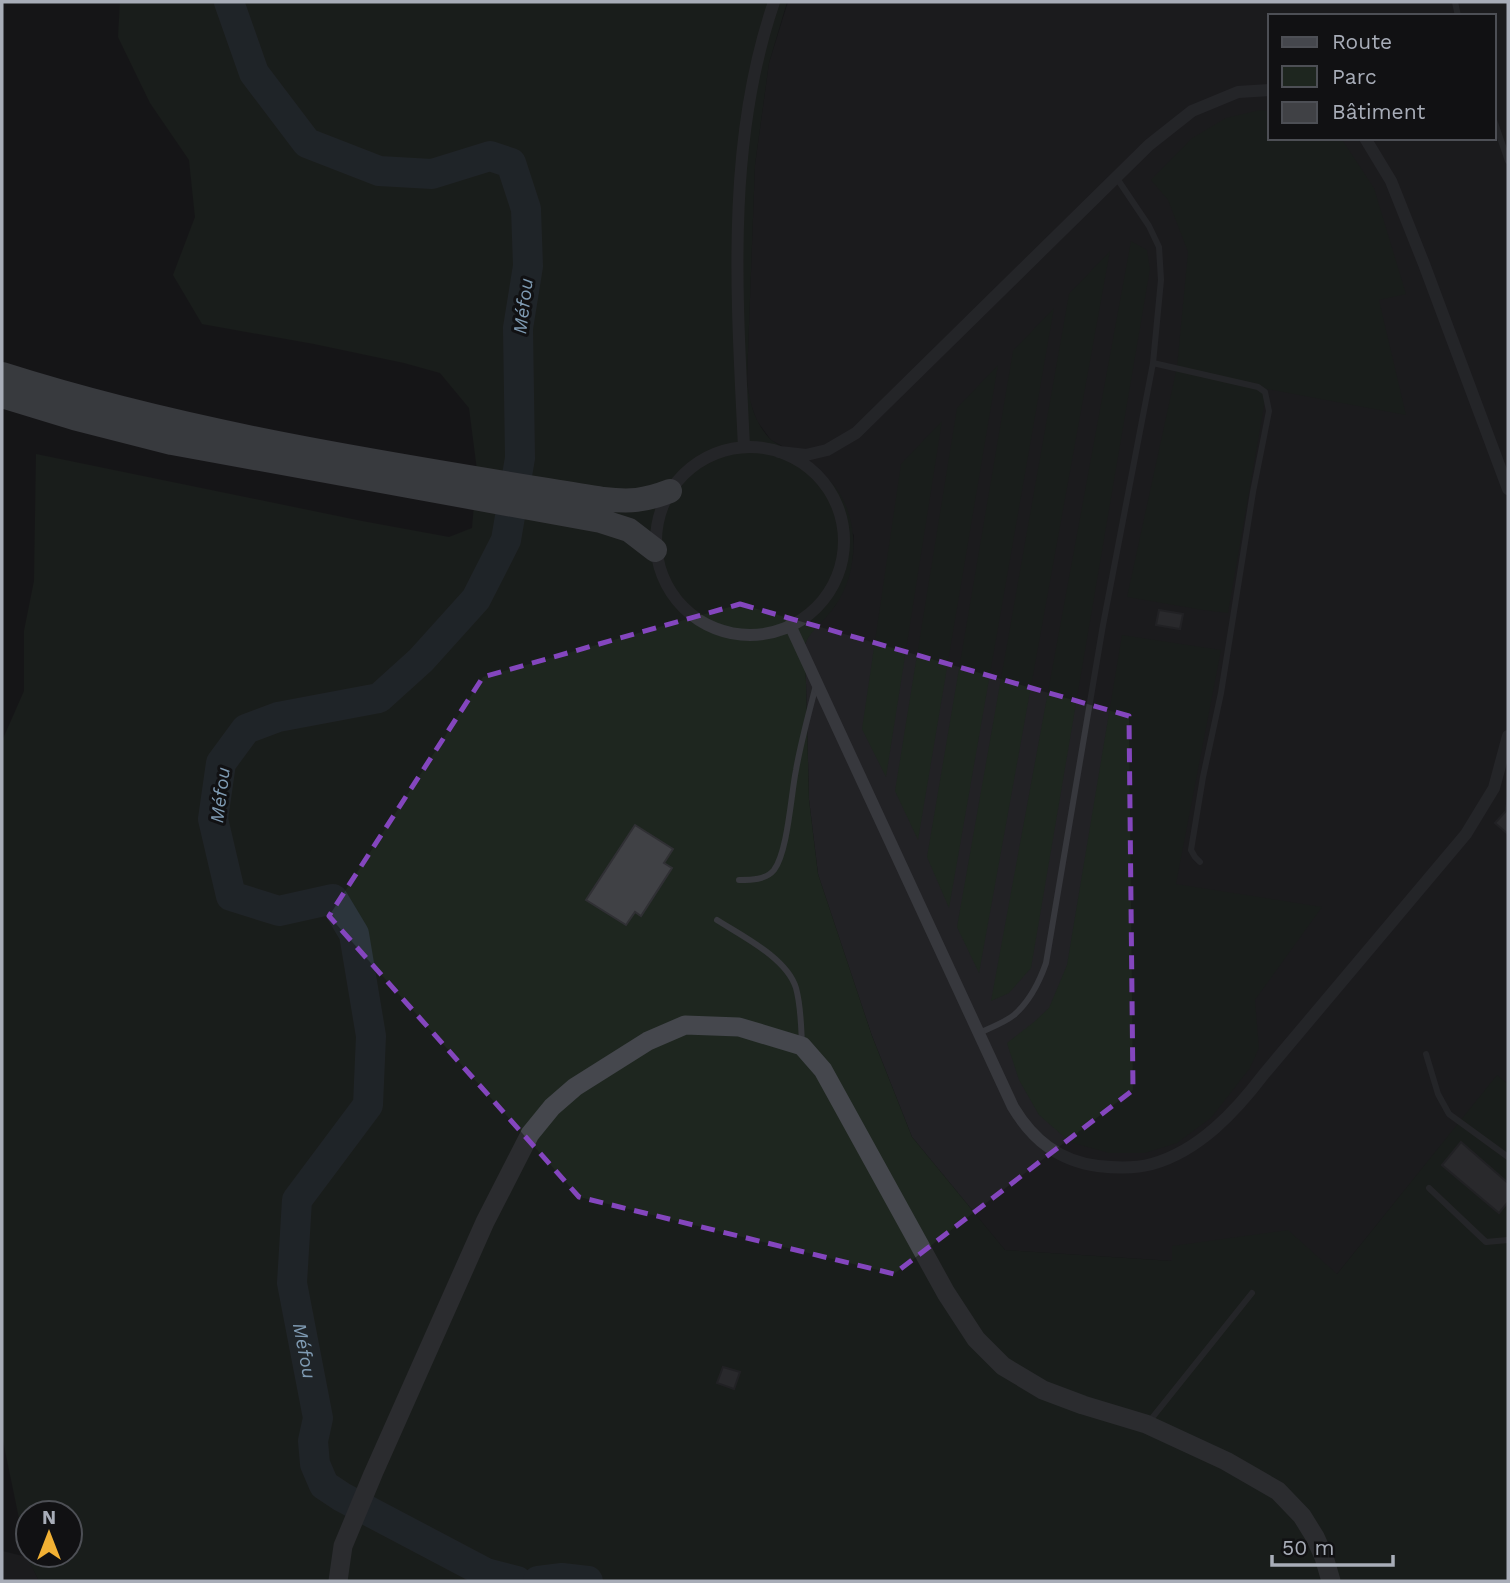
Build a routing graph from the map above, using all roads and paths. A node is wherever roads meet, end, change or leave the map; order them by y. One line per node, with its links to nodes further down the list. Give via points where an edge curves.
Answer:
1 (774, 2): 10 (street, via 748,106 739,195 737,296)
2 (1268, 90): 6 (street, via 1238,92 1192,111)
3 (1496, 126): 5 (lane)
4 (1365, 140): 13 (street, via 1391,181)
5 (1508, 161)
6 (1116, 177): 7 (lane, via 1159,247 1161,280); 11 (street, via 856,433 827,450 806,455)
7 (1153, 363): 20 (lane, via 1258,387 1265,392 1269,411 1191,850); 23 (lane, via 1046,963 1039,984 1013,1016)
8 (2, 374): 12 (highway)
9 (2, 396): 12 (highway, via 172,443)
10 (744, 447): 11 (street); 14 (street, via 694,465)
11 (779, 452): 17 (street, via 808,467 830,492 844,538 833,586 812,611)
12 (410, 477): 15 (highway)
13 (1508, 489)
14 (670, 491): 15 (highway); 16 (street, via 658,519)
15 (602, 510): 16 (highway)
16 (655, 550): 17 (street, via 662,576 676,600 696,618 720,631 747,635)
17 (790, 625): 18 (street)
18 (816, 684): 21 (lane, via 779,859 773,872 757,880); 23 (street)
19 (1508, 736): 23 (street, via 1494,788 1466,834 1245,1100 1181,1152 1132,1168 1083,1164 1058,1154 1024,1125)
20 (1200, 862)
21 (739, 880)
22 (717, 920): 24 (lane, via 784,967 799,1001)
23 (979, 1033)
24 (802, 1046): 30 (main road, via 823,1070 976,1339 1003,1366 1043,1390); 31 (main road, via 739,1027 685,1025 648,1041 551,1107 530,1134 485,1222 343,1546)
25 (1426, 1054): 26 (lane, via 1449,1114)
26 (1508, 1157)
27 (1429, 1188): 28 (lane, via 1486,1241)
28 (1508, 1240)
29 (1252, 1293): 30 (lane)
30 (1146, 1424): 32 (main road, via 1278,1491 1315,1536)
31 (338, 1581)
32 (1331, 1581)

